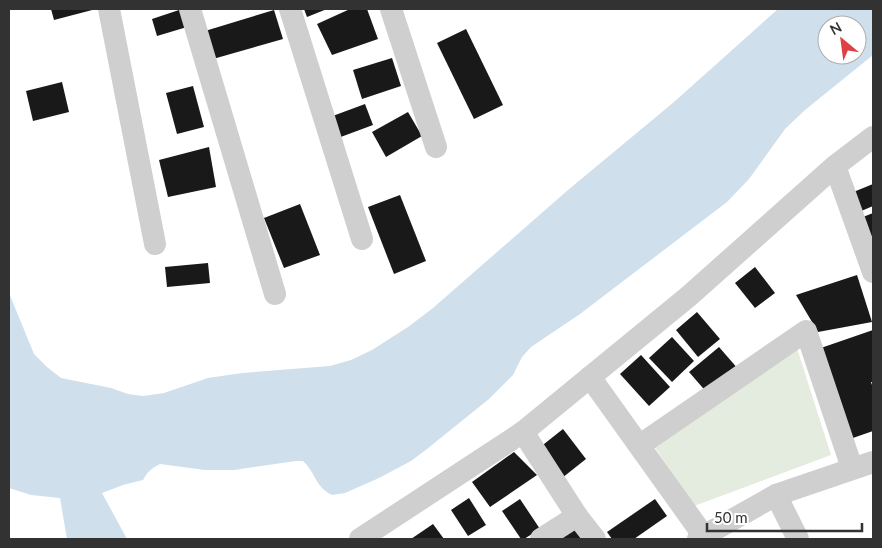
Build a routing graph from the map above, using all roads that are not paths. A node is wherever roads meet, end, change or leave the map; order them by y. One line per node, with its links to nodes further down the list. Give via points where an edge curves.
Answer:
1 (110, 9): 9 (street)
2 (190, 9): 11 (street)
3 (290, 9): 8 (street)
4 (391, 9): 6 (street)
5 (873, 137): 7 (street)
6 (436, 147)
7 (835, 166): 10 (street); 12 (street, via 689,296)
8 (362, 239)
9 (155, 244)
10 (873, 272)
11 (275, 294)
12 (590, 377): 13 (street); 14 (street)
13 (523, 432): 17 (street); 19 (street)
14 (640, 445): 15 (street, via 806,331); 18 (street)
15 (863, 465): 16 (street)
16 (776, 495): 18 (street); 22 (street)
17 (577, 516): 20 (street); 21 (street)
18 (700, 537)
19 (360, 539)
20 (540, 539)
21 (595, 539)
22 (798, 539)

